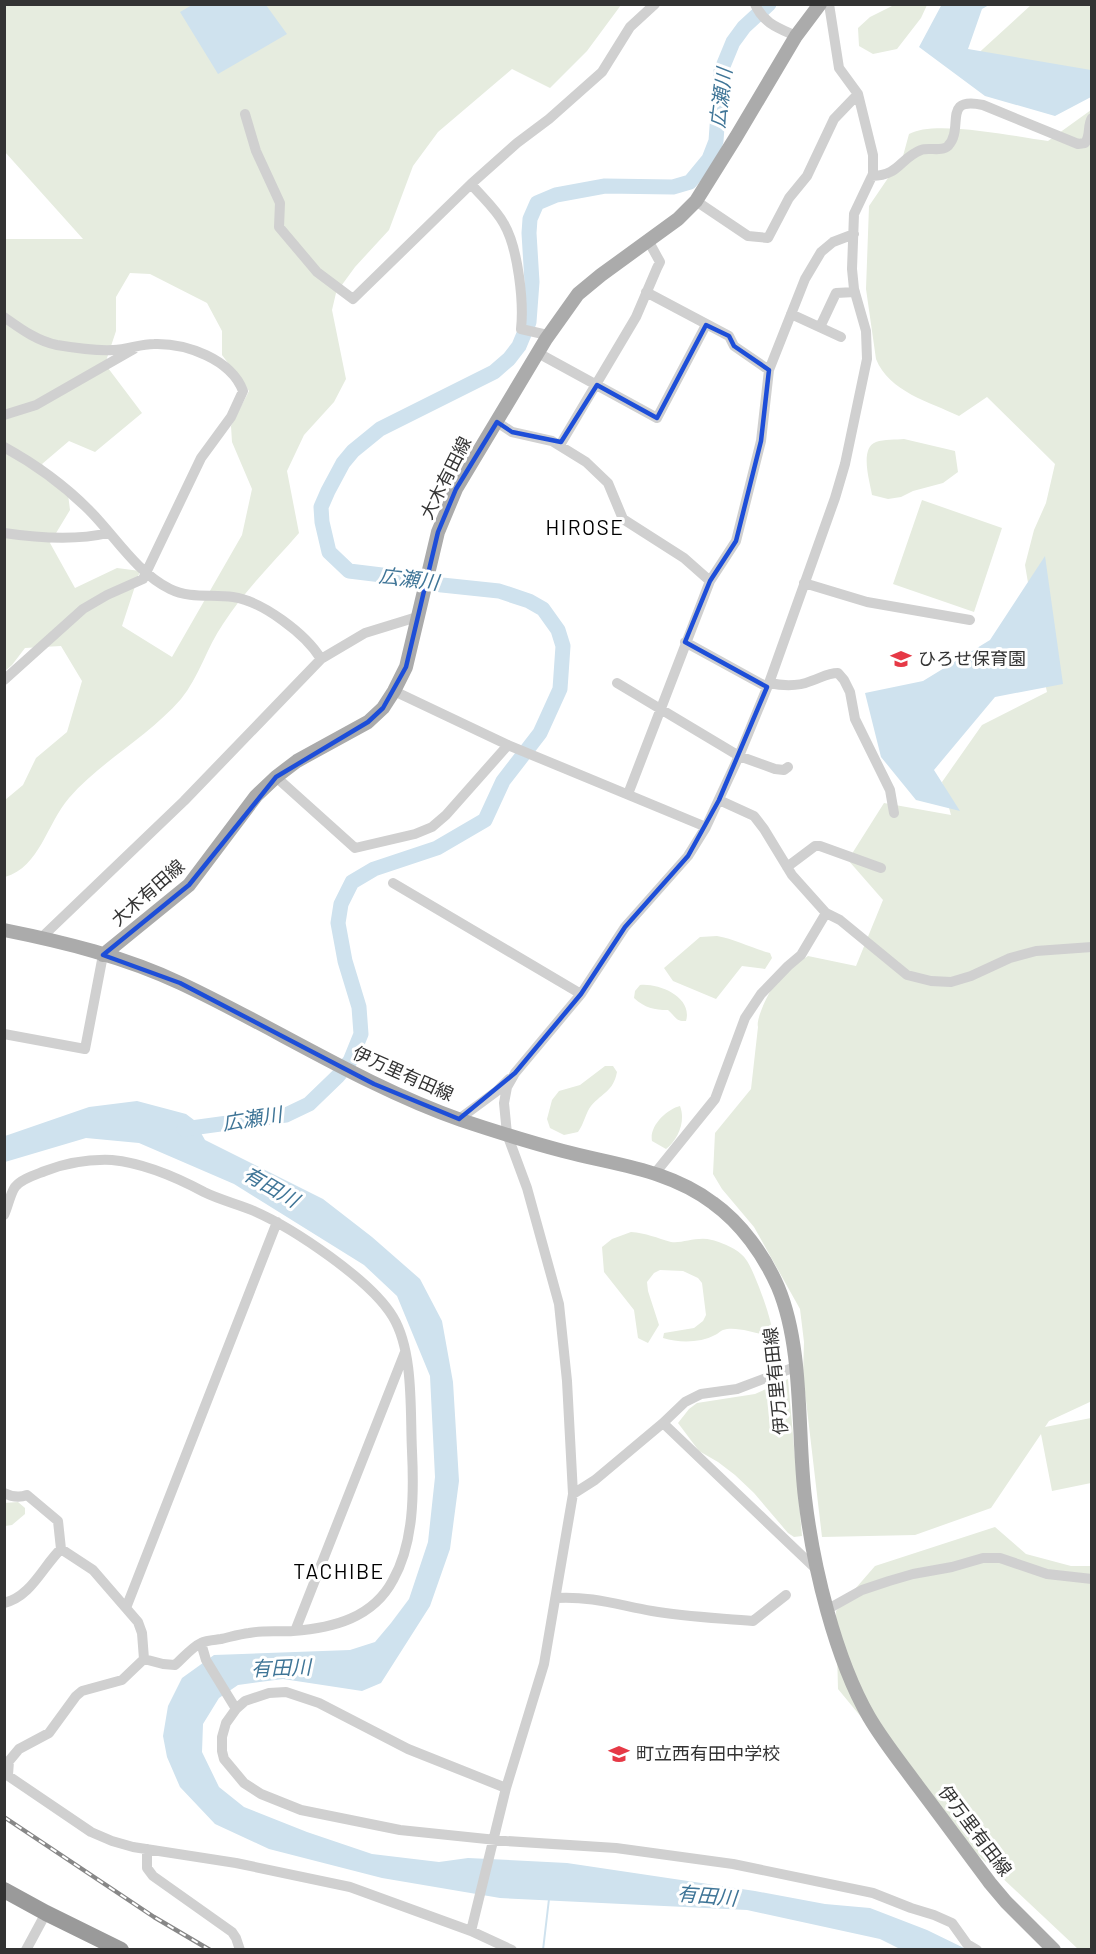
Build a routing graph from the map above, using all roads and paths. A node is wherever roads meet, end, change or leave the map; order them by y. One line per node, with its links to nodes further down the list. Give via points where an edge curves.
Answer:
1 (655, 4): 10 (street, via 630,27 602,72)
2 (755, 4): 5 (street, via 760,16 770,24)
3 (820, 4): 5 (main road, 大木有田線)
4 (829, 4): 6 (street, via 839,68)
5 (796, 36): 11 (main road, 大木有田線)
6 (858, 94): 9 (street, via 873,155); 11 (street, via 834,119 807,176 789,198 768,238 748,236)
7 (245, 114): 10 (street, via 256,151 280,203 279,227 317,272 353,299)
8 (1092, 118): 9 (street, via 1089,138 1078,144 983,105 967,103 959,107 948,146 918,151 885,176)
9 (873, 176): 12 (street, via 854,214)
10 (471, 184): 20 (street, via 497,213 509,234 524,309 521,330)
11 (696, 201): 13 (main road, 大木有田線)
12 (854, 234): 15 (street); 16 (street, via 833,242 821,252)
13 (649, 242): 14 (street, via 660,262); 20 (main road, 大木有田線, via 578,294)
14 (646, 292): 18 (street); 25 (street)
15 (855, 292): 19 (street, via 836,293); 34 (street, via 866,331 867,358 845,464)
16 (791, 314): 19 (street); 24 (street)
17 (4, 317): 22 (street, via 28,334 55,345 114,350)
18 (706, 325): 24 (street, via 729,336 734,346); 25 (street, via 657,418)
19 (820, 327): 21 (street)
20 (544, 336): 23 (main road, 大木有田線)
21 (842, 337)
22 (142, 345): 26 (street, via 36,405); 32 (street, via 173,345 202,354 225,366 243,391 231,417 201,458)
23 (538, 353): 25 (street); 27 (main road, 大木有田線)
24 (769, 370): 33 (street, via 761,441 736,541)
25 (597, 385): 28 (street)
26 (4, 415)
27 (497, 422): 28 (street, via 512,432); 35 (main road, 大木有田線, via 456,489 438,532)
28 (560, 445): 33 (street, via 608,483 623,519 684,558)
29 (4, 447): 31 (street, via 50,476 89,510)
30 (4, 533): 31 (street, via 68,537)
31 (108, 533): 32 (street)
32 (148, 574): 38 (street, via 181,593 236,597 268,611 306,638); 39 (street, via 83,609)
33 (710, 581): 37 (street)
34 (804, 583): 36 (street, via 867,602); 41 (street)
35 (417, 616): 38 (street, via 364,633); 42 (main road, 大木有田線, via 406,667)
36 (970, 620)
37 (685, 642): 41 (street); 43 (street)
38 (321, 659): 57 (street, via 184,801)
39 (4, 680)
40 (617, 683): 43 (street)
41 (768, 685): 45 (street); 50 (street, via 795,685 838,673 850,692 855,719 890,790)
42 (394, 691): 44 (street); 47 (main road, 大木有田線, via 368,722)
43 (661, 707): 45 (street); 48 (street)
44 (508, 746): 47 (street, via 432,827 355,848); 48 (street)
45 (739, 756): 46 (street, via 775,769); 49 (street)
46 (789, 767)
47 (276, 777): 59 (main road, 大木有田線, via 256,796 189,885)
48 (628, 794): 51 (street)
49 (719, 800): 51 (street); 52 (street, via 754,816)
50 (894, 813)
51 (706, 827): 60 (street, via 688,856 626,927)
52 (787, 867): 53 (street, via 815,846); 55 (street)
53 (881, 868)
54 (393, 883): 60 (street)
55 (826, 913): 58 (street, via 907,975 931,981 951,982 1036,951); 65 (street, via 801,955 750,1010 715,1099)
56 (4, 930): 57 (main road)
57 (40, 938): 59 (main road)
58 (1092, 947)
59 (103, 955): 61 (street, via 84,1049); 63 (main road, 伊万里有田線, via 180,983 374,1084)
60 (581, 994): 62 (street)
61 (4, 1034)
62 (515, 1073): 63 (street); 64 (street, via 504,1103)
63 (459, 1119): 64 (main road, 伊万里有田線)
64 (507, 1134): 65 (main road, 伊万里有田線); 72 (street, via 527,1188 559,1304)
65 (656, 1172): 69 (main road, 伊万里有田線, via 713,1202 743,1230 777,1286 788,1319)
66 (4, 1215): 67 (street, via 15,1187 29,1177 67,1163 114,1160 188,1183)
67 (277, 1222): 68 (street, via 327,1255 380,1300 393,1317); 79 (street)
68 (405, 1352): 81 (street); 81 (street, via 412,1456 411,1511 405,1552 393,1580 365,1612 344,1622)
69 (795, 1366): 70 (street, via 737,1389 701,1394 685,1402); 74 (main road, 伊万里有田線, via 805,1499)
70 (663, 1423): 72 (street); 74 (street)
71 (4, 1493): 73 (street, via 27,1495 58,1521)
72 (573, 1494): 77 (street)
73 (61, 1549): 78 (street, via 28,1591); 79 (street, via 93,1570)
74 (818, 1571): 80 (main road, 伊万里有田線)
75 (1092, 1579): 80 (street, via 1047,1574 1000,1558 983,1558 889,1581 862,1590)
76 (786, 1595): 77 (street, via 753,1621 653,1611 612,1601)
77 (556, 1598): 86 (street, via 544,1664)
78 (4, 1603)
79 (126, 1608): 83 (street, via 142,1633)
80 (828, 1609): 97 (main road, 伊万里有田線, via 842,1659 870,1719 990,1883)
81 (296, 1630): 82 (street, via 250,1632)
82 (201, 1643): 83 (street, via 175,1665); 84 (street, via 206,1660)
83 (144, 1659): 85 (street, via 122,1680 76,1696 49,1733 19,1749 9,1761)
84 (236, 1708): 86 (street, via 255,1696 286,1692 325,1706 408,1749); 87 (street, via 222,1737 224,1759 244,1783 261,1794 301,1810 400,1830)
85 (6, 1774): 88 (street, via 92,1832)
86 (506, 1788): 87 (street)
87 (492, 1840): 91 (street); 96 (street, via 616,1848 733,1864 873,1893 952,1923)
88 (147, 1849): 91 (street, via 350,1887); 94 (street, via 147,1868 153,1876 232,1932)
89 (4, 1890): 90 (highway)
90 (46, 1913): 92 (street); 93 (highway)
91 (471, 1931): 95 (street)
92 (26, 1950)
93 (121, 1950)
94 (240, 1950)
95 (512, 1950)
96 (976, 1950)
97 (1054, 1950)

